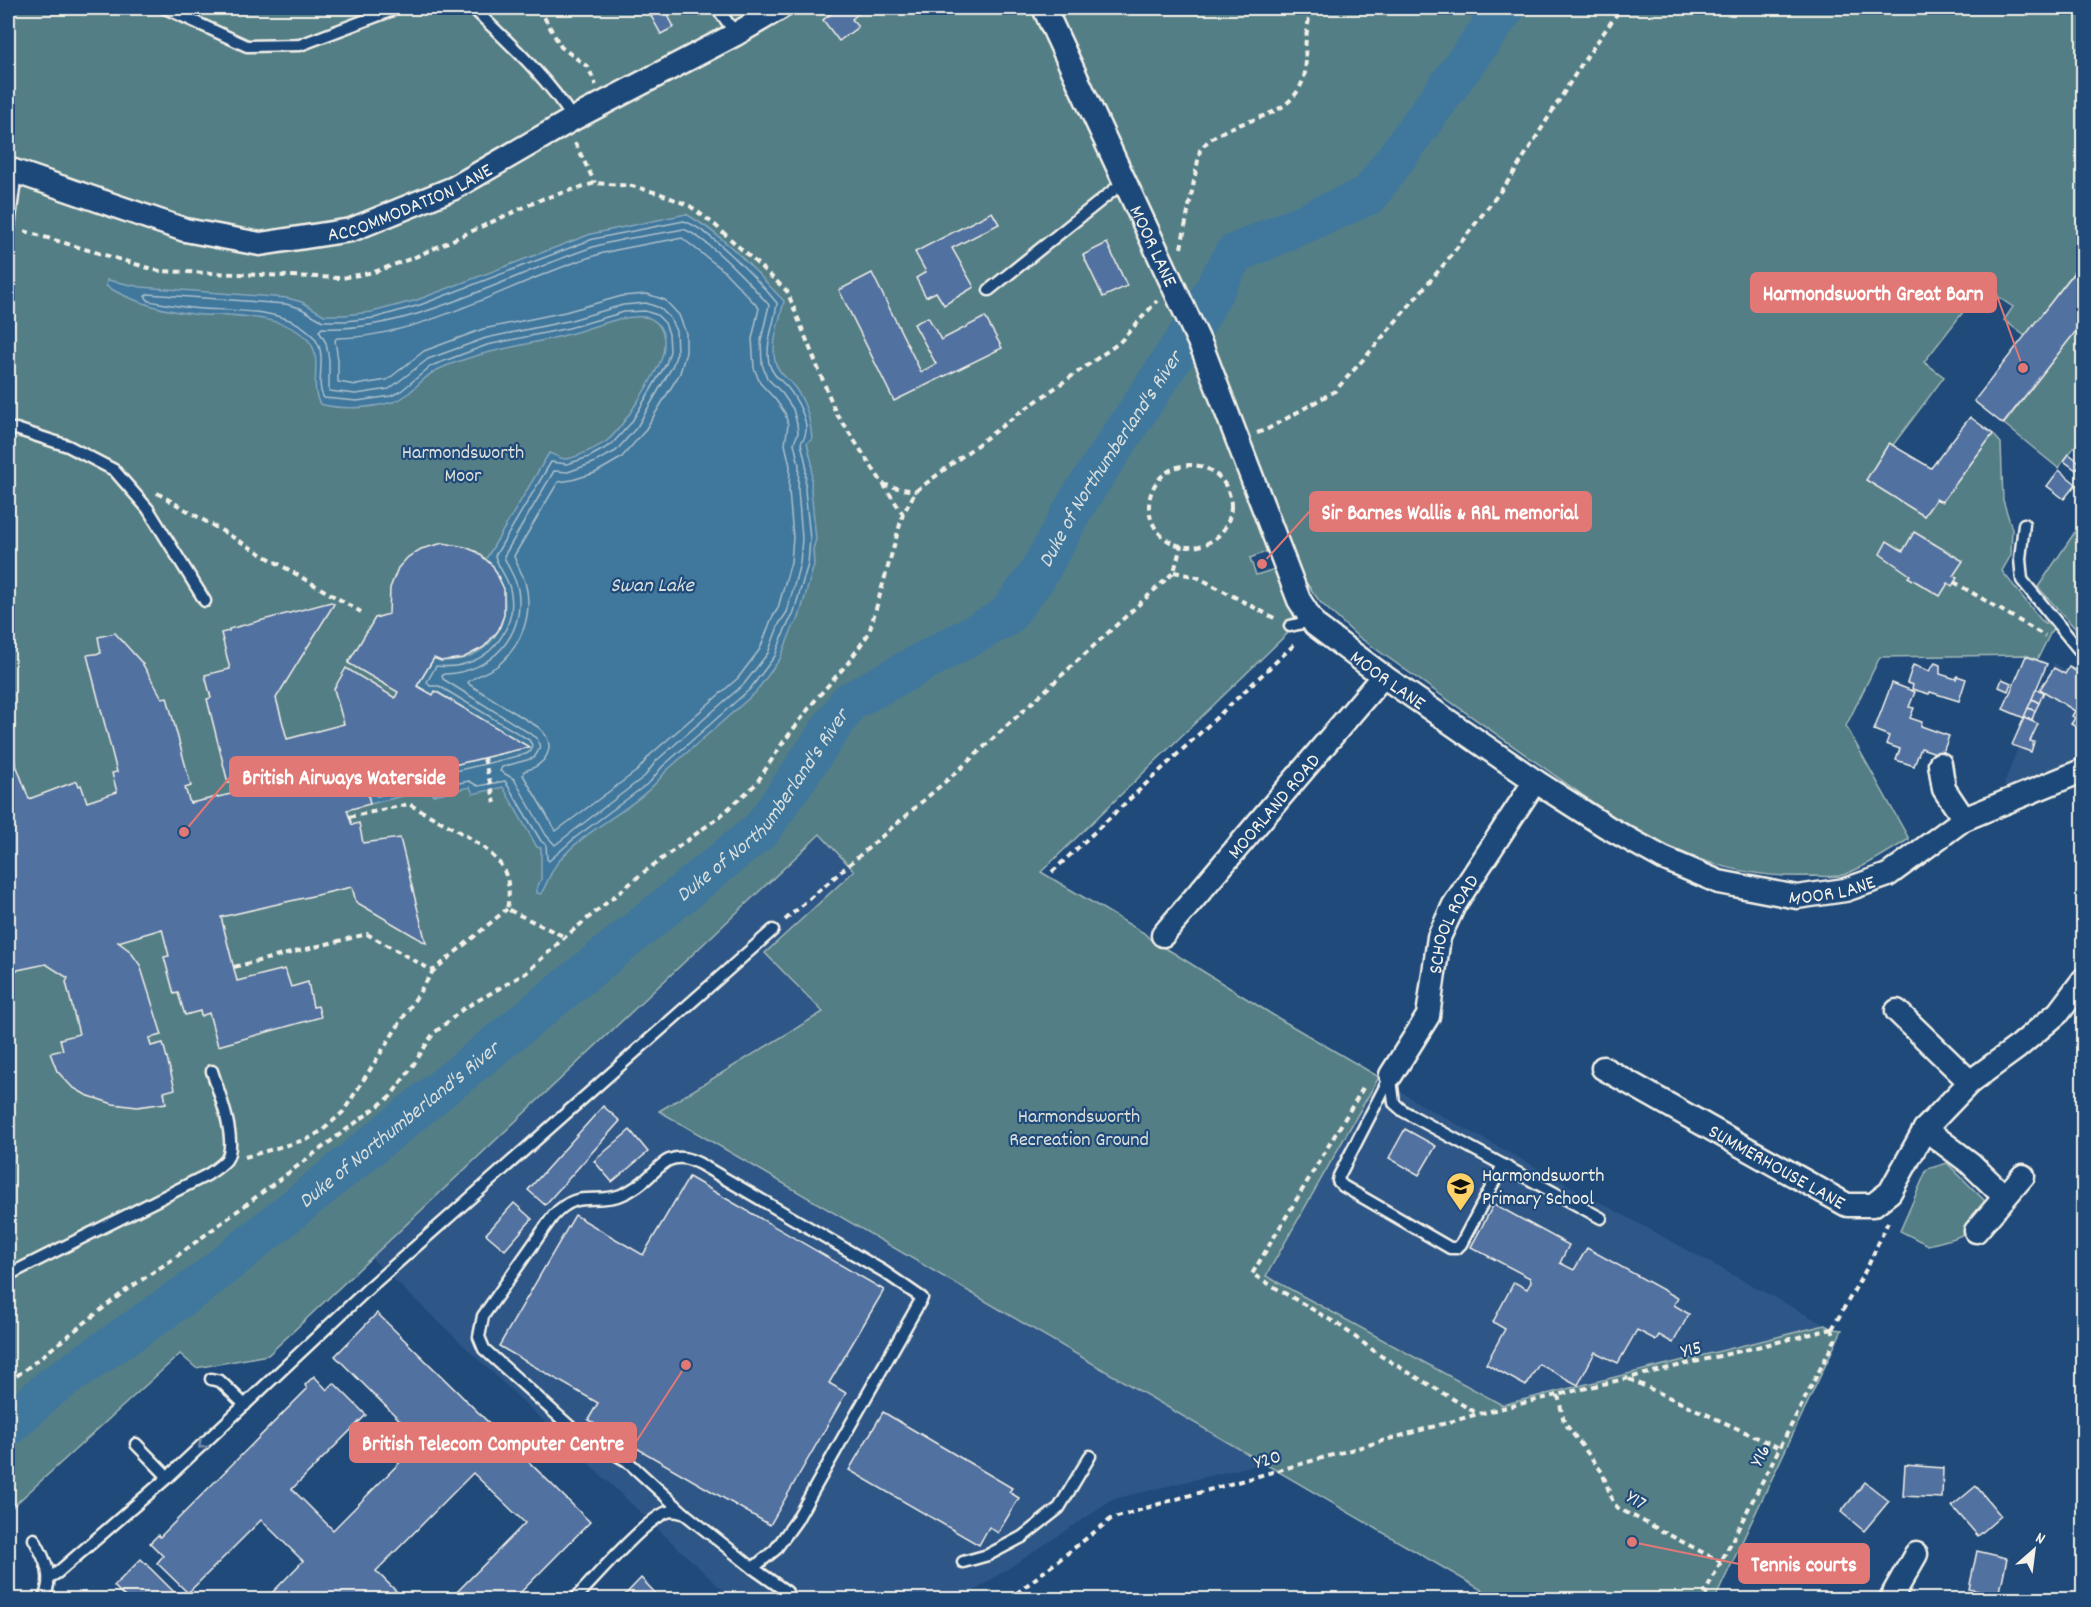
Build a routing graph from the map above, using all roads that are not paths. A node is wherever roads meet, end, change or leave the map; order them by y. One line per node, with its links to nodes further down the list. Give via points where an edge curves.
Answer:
1 (165, 8): 2 (lane, via 247,46 300,45)
2 (394, 8)
3 (473, 8): 8 (lane, via 516,50)
4 (717, 8): 7 (lane)
5 (780, 8): 7 (street, ACCOMMODATION LANE)
6 (1044, 8): 10 (street, MOOR LANE)
7 (736, 34): 8 (street, ACCOMMODATION LANE)
8 (573, 119): 9 (street, ACCOMMODATION LANE, via 454,188 373,222 351,230 260,244 185,230)
9 (12, 170): 11 (lane)
10 (1125, 181): 12 (lane); 17 (street, MOOR LANE, via 1203,350 1305,624)
11 (9, 226)
12 (989, 290)
13 (8, 429): 15 (lane, via 68,446 114,470 148,509)
14 (2024, 525): 16 (lane, via 2022,580)
15 (205, 601)
16 (2084, 656)
17 (1383, 676): 20 (street, MOOR LANE); 23 (street, MOORLAND ROAD)
18 (1940, 764): 21 (street, via 1944,789)
19 (2079, 771): 21 (street, MOOR LANE)
20 (1535, 781): 21 (street, MOOR LANE, via 1663,858 1719,882 1797,897 1845,890 1888,875); 28 (street, SCHOOL ROAD, via 1454,904 1439,937 1428,1016)
21 (1964, 819)
22 (773, 930): 38 (lane, via 371,1286)
23 (1163, 935)
24 (2084, 979): 29 (street, via 2059,1012)
25 (1897, 1011): 29 (street)
26 (1603, 1068): 30 (street, SUMMERHOUSE LANE, via 1846,1205 1873,1205 1890,1192)
27 (212, 1071): 36 (lane, via 230,1136 224,1162 207,1175)
28 (1391, 1075): 31 (lane, via 1398,1108); 31 (lane, via 1339,1176 1343,1186 1450,1248 1457,1248)
29 (1970, 1082): 30 (street)
30 (1925, 1129): 33 (street, via 1970,1163)
31 (1503, 1165): 34 (lane)
32 (2023, 1176): 33 (street)
33 (2005, 1197): 35 (street)
34 (1600, 1218)
35 (1976, 1231)
36 (8, 1275)
37 (211, 1379): 38 (lane, via 220,1382)
38 (245, 1405): 41 (lane, one-way to 41)
39 (136, 1444): 41 (lane)
40 (1090, 1456): 45 (lane, via 1059,1508 1022,1537 988,1555)
41 (168, 1477): 47 (lane)
42 (685, 1514): 46 (lane); 46 (lane, via 627,1461 575,1431 484,1349 478,1337 486,1311 561,1207 579,1198 620,1195 663,1163 678,1158 700,1164 922,1298 796,1521 775,1550); 50 (lane, via 665,1513 650,1523)
43 (34, 1539): 47 (lane)
44 (1916, 1554): 51 (street)
45 (963, 1562)
46 (753, 1568): 48 (lane)
47 (50, 1577): 49 (lane)
48 (787, 1592)
49 (43, 1599)
50 (574, 1599)
51 (1890, 1599)

